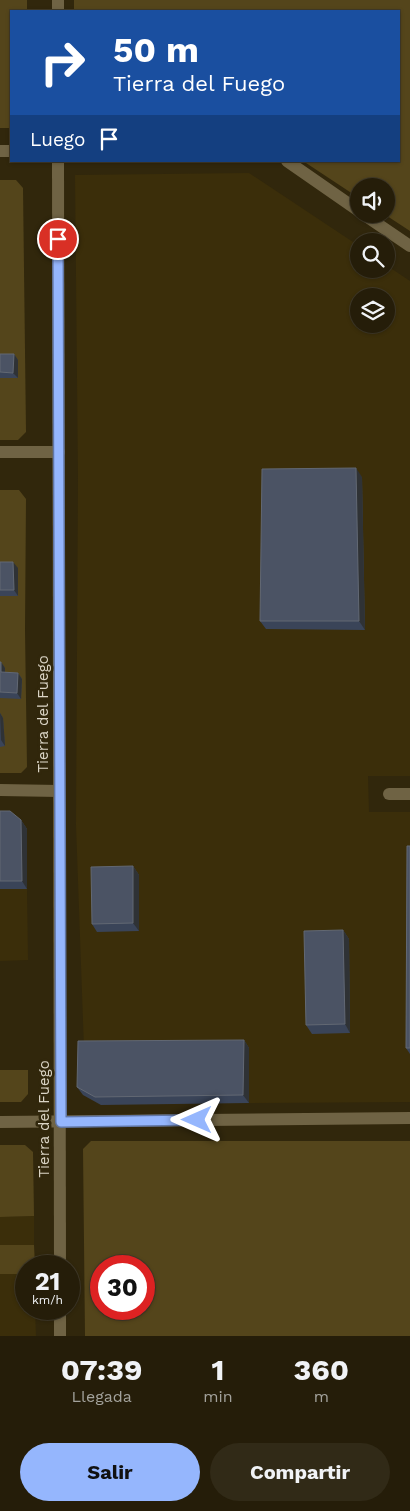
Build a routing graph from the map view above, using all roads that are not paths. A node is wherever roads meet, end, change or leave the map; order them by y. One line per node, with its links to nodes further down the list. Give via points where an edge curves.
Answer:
1 (58, 162): 7 (street, Tierra del Fuego)
2 (288, 162): 3 (street)
3 (350, 205)
4 (376, 223): 5 (street)
5 (410, 246)
6 (0, 452): 7 (street)
7 (59, 452): 9 (street, Tierra del Fuego)
8 (0, 790): 9 (street)
9 (59, 790): 14 (street, Tierra del Fuego)
10 (389, 794): 11 (street)
11 (410, 794)
12 (410, 1118): 14 (street)
13 (0, 1122): 14 (street)
14 (61, 1122): 15 (street, Tierra del Fuego)
15 (60, 1255)
16 (60, 1320): 17 (street)
17 (60, 1336)

